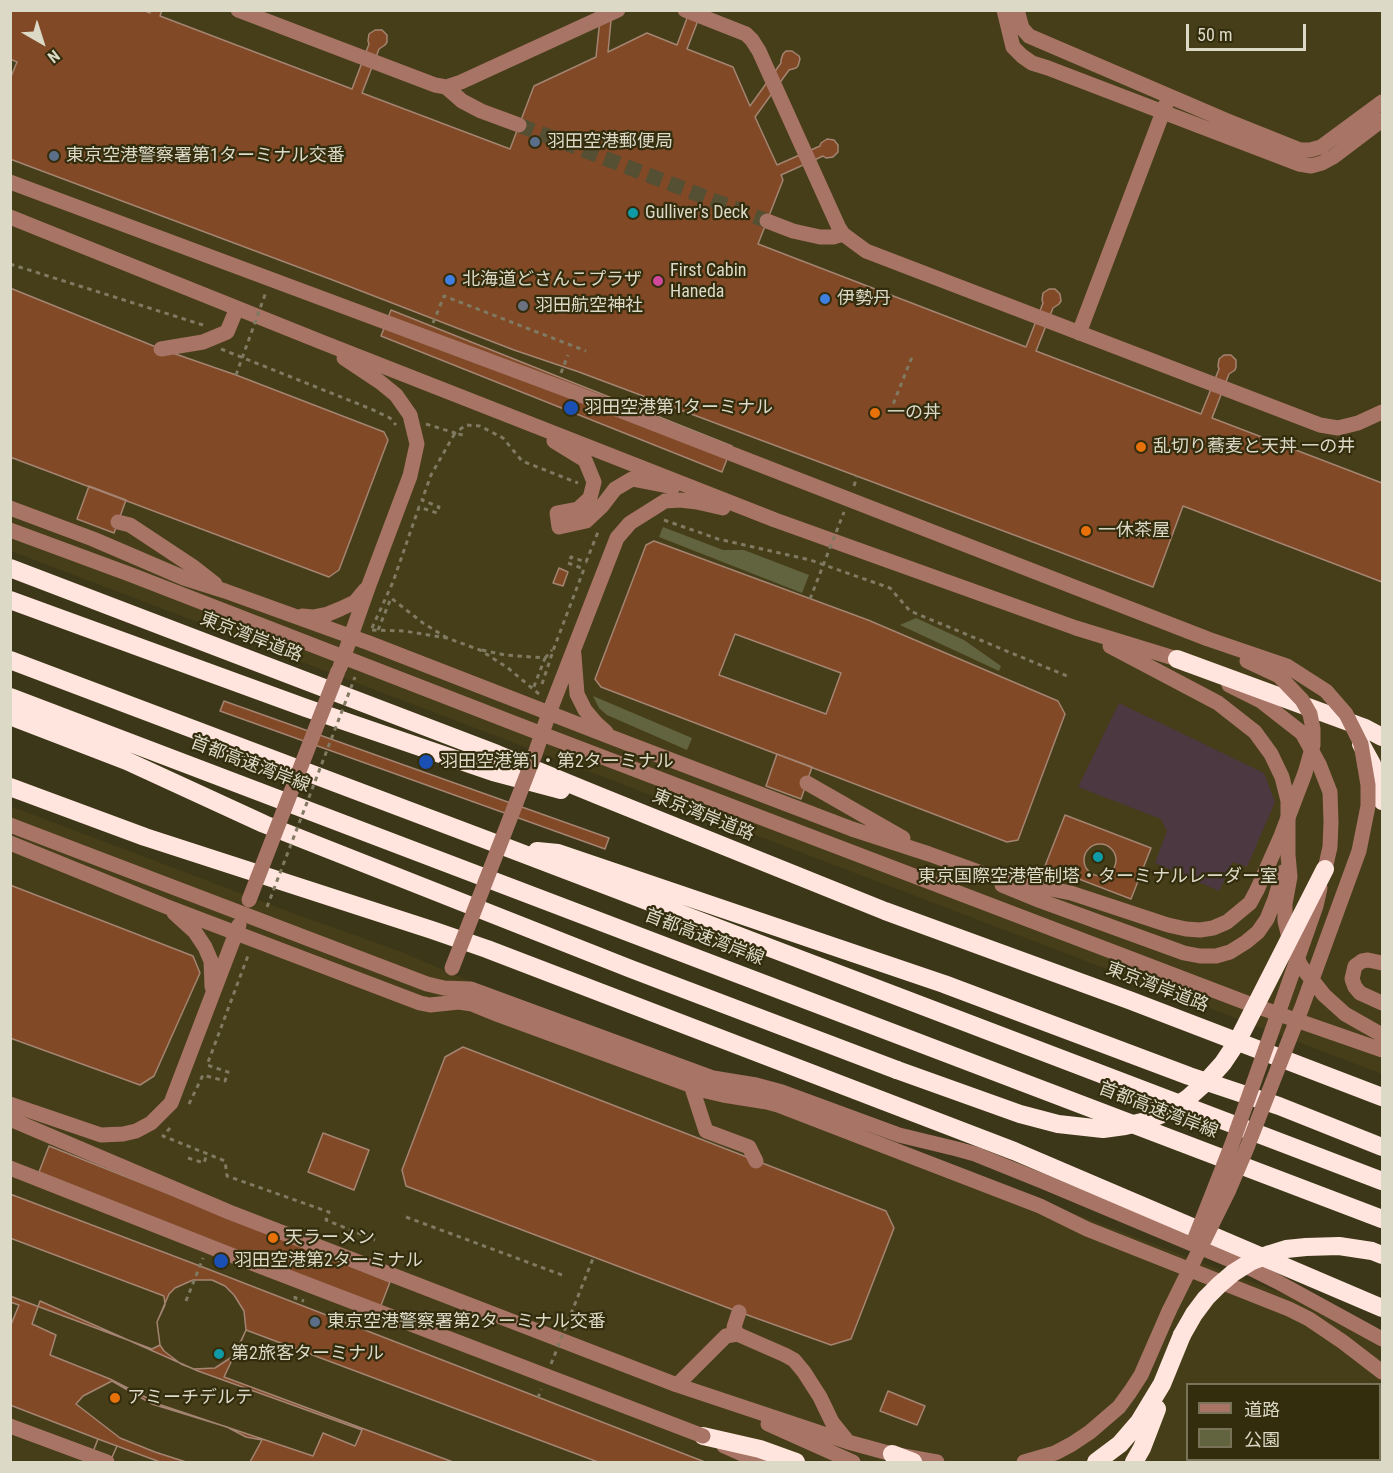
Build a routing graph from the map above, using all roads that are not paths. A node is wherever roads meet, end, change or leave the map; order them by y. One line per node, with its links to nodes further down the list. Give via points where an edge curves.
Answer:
1 (238, 10): 6 (street)
2 (618, 10): 6 (street)
3 (686, 10): 15 (street, via 752,40)
4 (1004, 10): 9 (street, via 1013,47 1032,63)
5 (1017, 10): 7 (street, via 1022,28 1029,36)
6 (446, 87): 11 (street, via 481,111)
7 (1169, 95): 8 (street, via 1300,150 1321,147); 9 (street)
8 (1383, 102)
9 (1163, 112): 10 (street, via 1299,164 1311,165 1333,157); 17 (street)
10 (1383, 120)
11 (519, 125)
12 (10, 182): 34 (street, bridge, via 565,389)
13 (10, 217): 16 (street)
14 (767, 220): 15 (street, via 820,237)
15 (843, 234): 17 (street, via 866,251)
16 (237, 308): 18 (street); 19 (street, via 227,332 203,342)
17 (1079, 333): 20 (street, via 1320,425 1338,428)
18 (314, 339): 21 (street); 28 (street, via 396,395 410,415 417,444 410,476)
19 (161, 349)
20 (1381, 415)
21 (513, 417): 22 (street); 22 (street, via 585,460 594,482 590,498 579,509 557,513 558,527 586,521 615,489 632,479 669,487)
22 (686, 485): 24 (street)
23 (10, 508): 29 (street)
24 (775, 520): 32 (street); 35 (street, via 680,500 665,501 630,523 617,538)
25 (118, 522): 29 (street, via 130,525)
26 (10, 530): 38 (street, via 129,574)
27 (10, 568): 48 (highway, 東京湾岸道路)
28 (369, 585): 31 (street, via 355,602 328,614); 33 (street)
29 (225, 591): 31 (street)
30 (17, 602): 48 (highway, via 493,772 555,790)
31 (293, 616): 33 (street)
32 (1076, 628): 36 (street); 54 (street, via 1218,703 1255,732 1282,777 1288,801)
33 (350, 637): 38 (street); 40 (street)
34 (1208, 639): 45 (street, bridge, via 1287,666 1326,691 1346,714); 56 (street, bridge, via 1279,676 1302,700 1313,729 1305,773 1250,903 1213,928 1186,929 1071,893)
35 (574, 649): 40 (street); 44 (street, via 577,694 596,723)
36 (1177, 659): 43 (highway); 55 (street, via 1261,701 1302,733 1330,792 1330,848)
37 (10, 660): 52 (highway, 首都高速湾岸線)
38 (341, 664): 42 (street); 58 (street, bridge)
39 (10, 697): 74 (highway, 首都高速湾岸線)
40 (549, 713): 42 (street); 44 (street)
41 (10, 716): 55 (highway, bridge, via 127,761 264,824 631,969 897,1070 1058,1124 1103,1129 1146,1121 1167,1112 1206,1082 1237,1042)
42 (542, 734): 61 (street, bridge); 65 (street, via 1236,999)
43 (1383, 737)
44 (616, 739): 53 (street)
45 (1361, 744): 49 (highway, via 1372,764); 79 (street, bridge, via 1368,806 1359,851 1246,1150)
46 (807, 783): 53 (street)
47 (10, 787): 76 (highway, via 145,837 487,950 1014,1151)
48 (597, 795): 67 (highway, 東京湾岸道路, via 885,911)
49 (1383, 801)
50 (10, 825): 58 (street)
51 (10, 843): 57 (street)
52 (508, 848): 70 (highway, via 558,853 954,988); 73 (highway, 首都高速湾岸線)
53 (929, 854): 56 (street)
54 (1288, 855): 56 (street, via 1275,899 1258,932 1230,952 1216,956 1175,950 1005,886); 64 (street, via 1285,921 1302,966 1345,1014)
55 (1325, 869): 79 (street, bridge, via 1316,906)
56 (979, 872)
57 (165, 906): 59 (street); 62 (street, via 195,932 205,947 213,975)
58 (246, 907): 59 (street); 61 (street)
59 (236, 932): 62 (street); 66 (street, via 420,1003 472,1004)
60 (1383, 963): 63 (street, via 1362,961 1355,966 1352,979 1360,993)
61 (444, 988): 82 (street, via 471,988 713,1078 776,1090 899,1135 975,1154 1252,1269)
62 (212, 997): 68 (street, via 171,1103 151,1123 136,1131 101,1135)
63 (1383, 1003)
64 (1383, 1035)
65 (1383, 1050)
66 (691, 1084): 71 (street, via 706,1131 749,1148); 83 (street, via 715,1093 778,1105 1040,1206 1076,1225 1289,1309 1327,1330)
67 (1383, 1097)
68 (10, 1104)
69 (10, 1119): 85 (street, via 242,1217)
70 (1383, 1147)
71 (756, 1161)
72 (10, 1168): 88 (street, bridge)
73 (1383, 1181)
74 (1383, 1219)
75 (1383, 1255): 84 (highway, bridge, via 1340,1246 1286,1249 1233,1273 1194,1314)
76 (1324, 1282): 77 (highway); 78 (highway)
77 (1383, 1296)
78 (1383, 1308)
79 (1169, 1311): 97 (street, via 1141,1375 1119,1407 1072,1444)
80 (739, 1312): 81 (street, via 734,1327)
81 (737, 1334): 85 (street, via 726,1336); 89 (street, via 794,1360)
82 (1383, 1339)
83 (1383, 1372)
84 (1162, 1384): 98 (highway, via 1130,1434); 99 (highway, via 1157,1410)
85 (677, 1385): 86 (street)
86 (693, 1390): 89 (street); 94 (street)
87 (10, 1426): 91 (street)
88 (703, 1436): 92 (street); 93 (highway)
89 (848, 1442): 90 (street)
90 (892, 1454): 95 (highway); 96 (street)
91 (107, 1462)
92 (760, 1462)
93 (796, 1462)
94 (852, 1462)
95 (913, 1462)
96 (937, 1462)
97 (1024, 1462)
98 (1096, 1462)
99 (1134, 1462)

